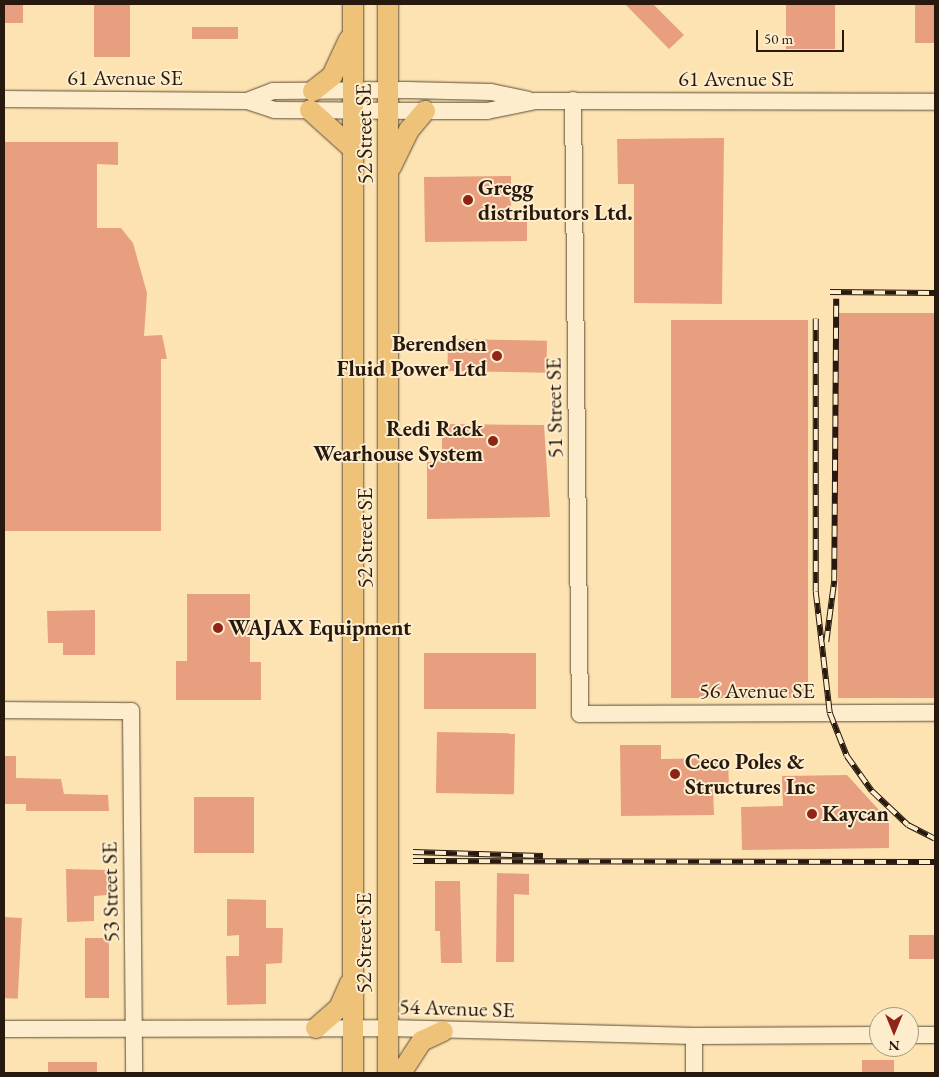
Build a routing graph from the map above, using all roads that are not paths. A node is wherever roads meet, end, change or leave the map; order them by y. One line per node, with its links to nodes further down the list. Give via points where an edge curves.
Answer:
1 (353, 4): 3 (main road, 52 Street SE)
2 (388, 4): 4 (main road, 52 Street SE)
3 (353, 29): 7 (main road, via 332,76); 8 (main road, 52 Street SE)
4 (387, 90): 8 (street, 61 Avenue SE); 9 (street, 61 Avenue SE, via 491,92); 11 (main road, 52 Street SE)
5 (4, 99): 7 (street, 61 Avenue SE, via 247,101 273,91)
6 (573, 100): 9 (street, 61 Avenue SE); 10 (street, 61 Avenue SE); 17 (street, 51 Street SE)
7 (312, 101): 8 (street, 61 Avenue SE); 13 (main road)
8 (353, 101): 11 (street, 61 Avenue SE); 13 (main road, 52 Street SE)
9 (536, 101): 12 (street, 61 Avenue SE, via 487,111)
10 (935, 102)
11 (388, 111): 12 (street, 61 Avenue SE); 14 (main road, 52 Street SE)
12 (425, 111): 14 (main road, via 409,130)
13 (353, 149): 18 (main road, 52 Street SE)
14 (389, 171): 21 (main road, 52 Street SE)
15 (4, 710): 23 (street, 53 Street SE, via 131,710)
16 (935, 713): 17 (street, 56 Avenue SE)
17 (580, 714)
18 (353, 977): 19 (main road, via 339,1008); 20 (main road, 52 Street SE)
19 (316, 1028): 20 (street, 54 Avenue SE); 23 (street, 54 Avenue SE)
20 (353, 1028): 21 (street, 54 Avenue SE); 30 (main road, 52 Street SE)
21 (388, 1028): 24 (street, 54 Avenue SE); 31 (main road, 52 Street SE)
22 (4, 1029): 23 (street, 54 Avenue SE)
23 (134, 1029): 29 (street, 53 Street SE)
24 (443, 1031): 28 (street, 54 Avenue SE); 32 (main road, via 422,1041)
25 (869, 1035): 28 (street, 54 Avenue SE)
26 (919, 1035): 27 (street)
27 (935, 1035)
28 (694, 1036): 33 (street)
29 (134, 1073)
30 (353, 1073)
31 (388, 1073)
32 (401, 1073)
33 (694, 1073)

